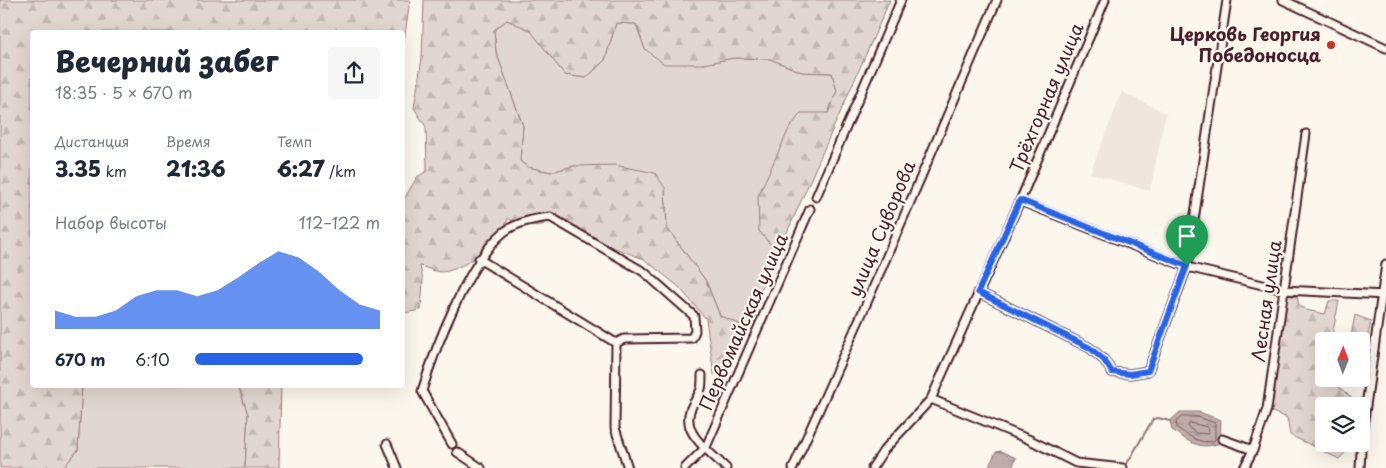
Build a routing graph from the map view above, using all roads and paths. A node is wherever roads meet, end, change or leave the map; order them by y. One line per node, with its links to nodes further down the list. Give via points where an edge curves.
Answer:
1 (901, 0): 8 (street)
2 (997, 0): 31 (street, улица Суворова)
3 (1105, 0): 9 (street, Трёхгорная улица)
4 (1227, 0): 13 (street)
5 (1283, 0): 6 (street)
6 (1386, 48)
7 (1306, 134): 14 (street, Лесная улица)
8 (816, 197)
9 (1020, 200): 13 (street); 15 (street, Трёхгорная улица)
10 (810, 209): 23 (street, Первомайская улица)
11 (479, 259): 17 (street); 17 (street, via 503,232 516,224 550,218 644,272 694,316 692,338 624,339); 22 (street, via 445,328 422,391)
12 (1386, 264): 16 (street)
13 (1187, 266): 14 (street); 15 (street, via 1148,371 1130,374 1112,372 1090,348)
14 (1284, 290): 16 (street); 24 (street, Лесная улица, via 1267,409)
15 (978, 292): 19 (street, Трёхгорная улица)
16 (1384, 295): 35 (street, via 1362,434)
17 (616, 342): 28 (street, via 615,428)
18 (702, 375): 23 (street, via 702,390 692,405 688,421 694,438)
19 (931, 399): 32 (street, Трёхгорная улица, via 884,450); 33 (street, via 1028,439 1076,463)
20 (1222, 439): 24 (street)
21 (387, 444): 26 (street)
22 (452, 444)
23 (706, 447): 29 (street); 30 (street)
24 (1253, 450): 34 (street, Лесная улица)
25 (457, 452): 27 (street)
26 (397, 468)
27 (481, 468)
28 (628, 468)
29 (685, 468)
30 (726, 468)
31 (792, 468)
32 (872, 468)
33 (1123, 468)
34 (1244, 468)
35 (1360, 468)

